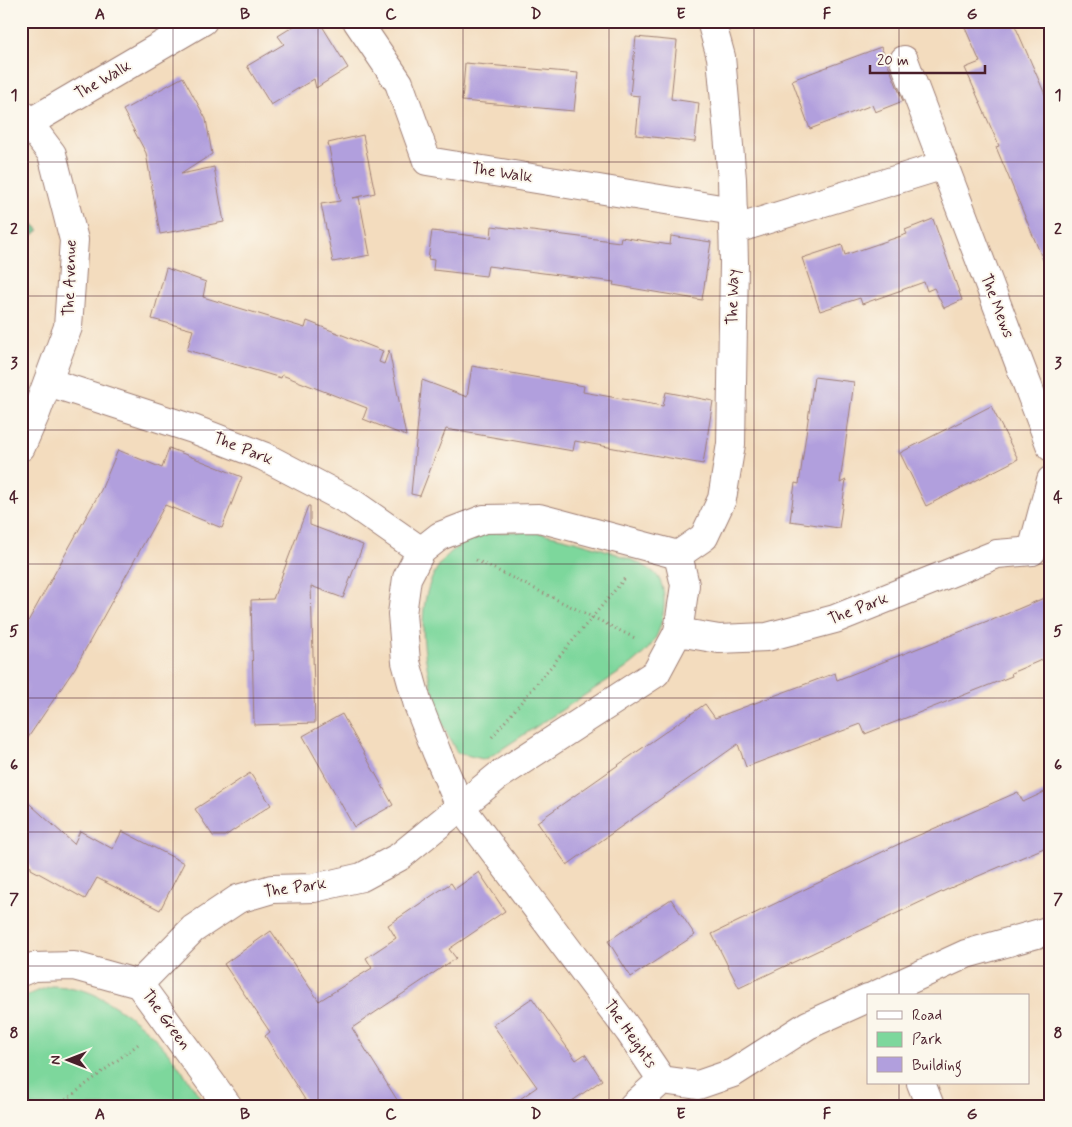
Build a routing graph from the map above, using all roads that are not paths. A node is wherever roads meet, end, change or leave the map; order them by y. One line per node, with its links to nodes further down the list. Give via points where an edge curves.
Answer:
1 (204, 21): 5 (street, The Walk)
2 (357, 21): 7 (street, The Walk, via 399,83 427,161)
3 (711, 21): 7 (street, The Way, via 721,57)
4 (904, 60): 6 (street, The Mews)
5 (25, 118): 8 (street, The Avenue, via 52,154 74,240 68,327)
6 (944, 165): 7 (street); 10 (street, The Mews)
7 (733, 221): 13 (street, The Way, via 731,444 722,499 704,537)
8 (48, 382): 9 (street, The Avenue); 12 (street, The Park, via 193,429 263,456)
9 (21, 447)
10 (1051, 447)
11 (1051, 480): 14 (street)
12 (428, 545): 13 (street, via 440,536 484,519 539,518); 16 (street, via 407,578 402,614 406,662 418,704)
13 (678, 555): 15 (street, The Park, via 685,585)
14 (1041, 556): 15 (street, The Park, via 996,554 835,618 767,637)
15 (673, 643): 16 (street, The Park, via 656,673 498,776)
16 (460, 806): 19 (street, The Park, via 399,857 362,877 314,888 272,889 238,899 193,929); 22 (street, The Heights, via 629,1031)
17 (1051, 930): 20 (street, The Heights, via 966,954)
18 (21, 972): 19 (street, The Green, via 33,967 74,966)
19 (139, 984): 24 (street, The Green)
20 (879, 994)
21 (867, 999): 22 (street, The Heights, via 808,1026 733,1073 698,1085)
22 (662, 1080): 25 (street)
23 (921, 1084): 26 (street)
24 (228, 1106)
25 (633, 1106)
26 (930, 1106)

